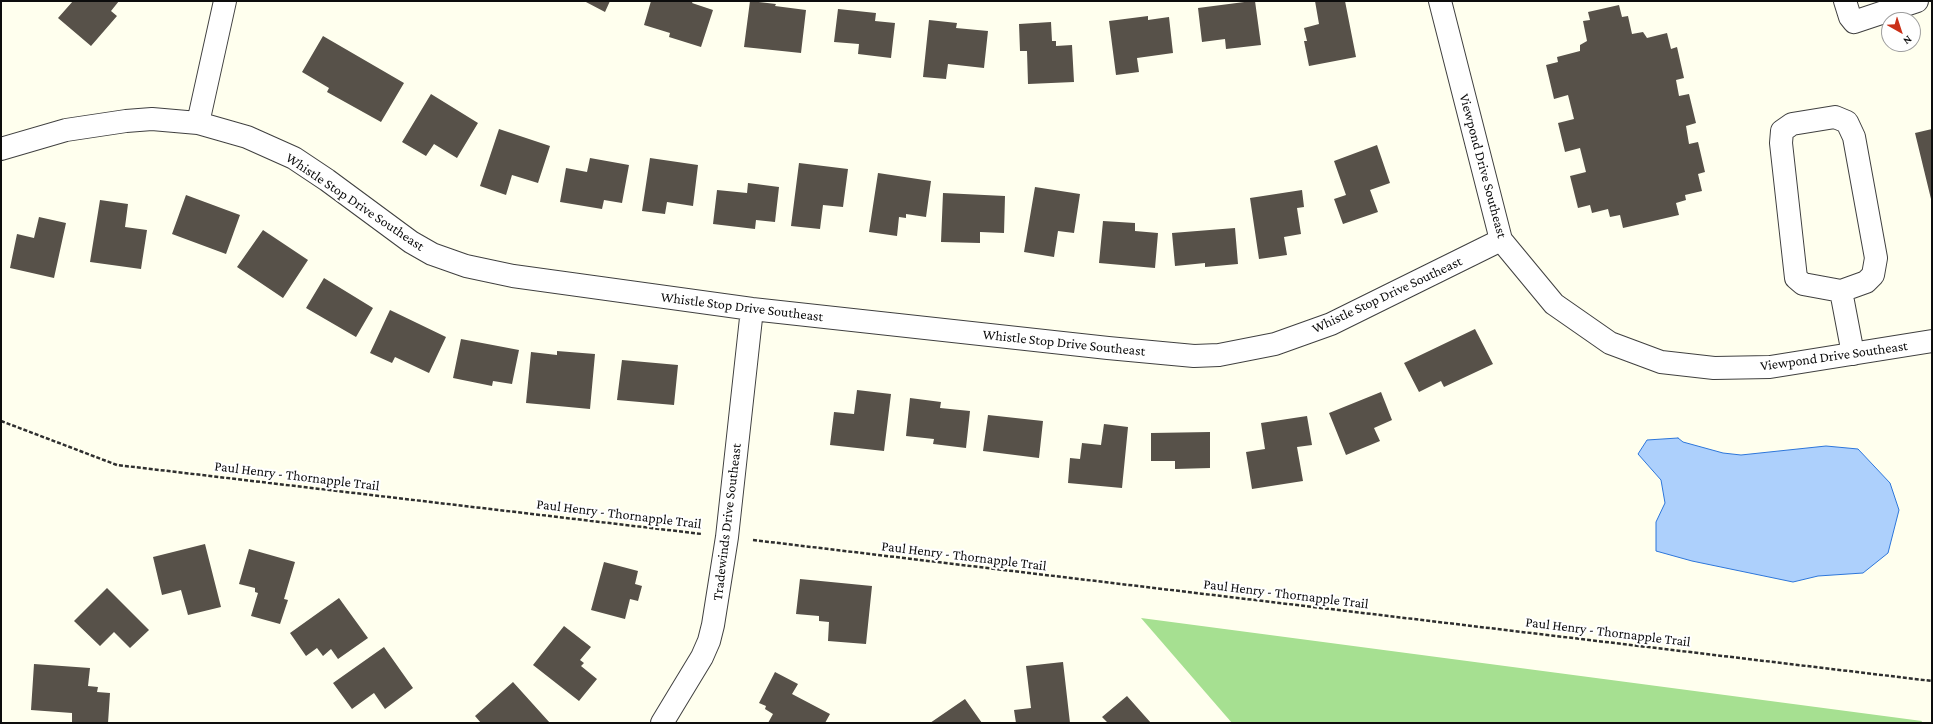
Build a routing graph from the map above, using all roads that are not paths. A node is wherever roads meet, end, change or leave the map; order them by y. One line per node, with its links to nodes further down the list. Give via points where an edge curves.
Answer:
1 (225, 1): 5 (street)
2 (1440, 1): 7 (street, Viewpond Drive Southeast)
3 (1845, 1): 4 (street, via 1854,22)
4 (1917, 1)
5 (198, 123): 6 (street, Whistle Stop Drive Southeast, via 152,119 126,121 66,130); 9 (street, Whistle Stop Drive Southeast, via 247,137 294,158 411,242 432,254 466,266 513,276)
6 (1, 149)
7 (1501, 240): 9 (street, Whistle Stop Drive Southeast, via 1331,324 1276,344 1218,355 1194,356 1120,349); 11 (street, Viewpond Drive Southeast, via 1554,304 1610,343 1661,362 1714,368 1770,367)
8 (1841, 291): 8 (street, via 1866,282 1873,276 1876,258 1854,137 1847,122 1835,117 1792,124 1782,131 1781,143 1796,278 1803,284); 11 (street)
9 (752, 309): 12 (street, Tradewinds Drive Southeast, via 727,537 709,641)
10 (1932, 341): 11 (street, Viewpond Drive Southeast)
11 (1853, 354)
12 (662, 723)

